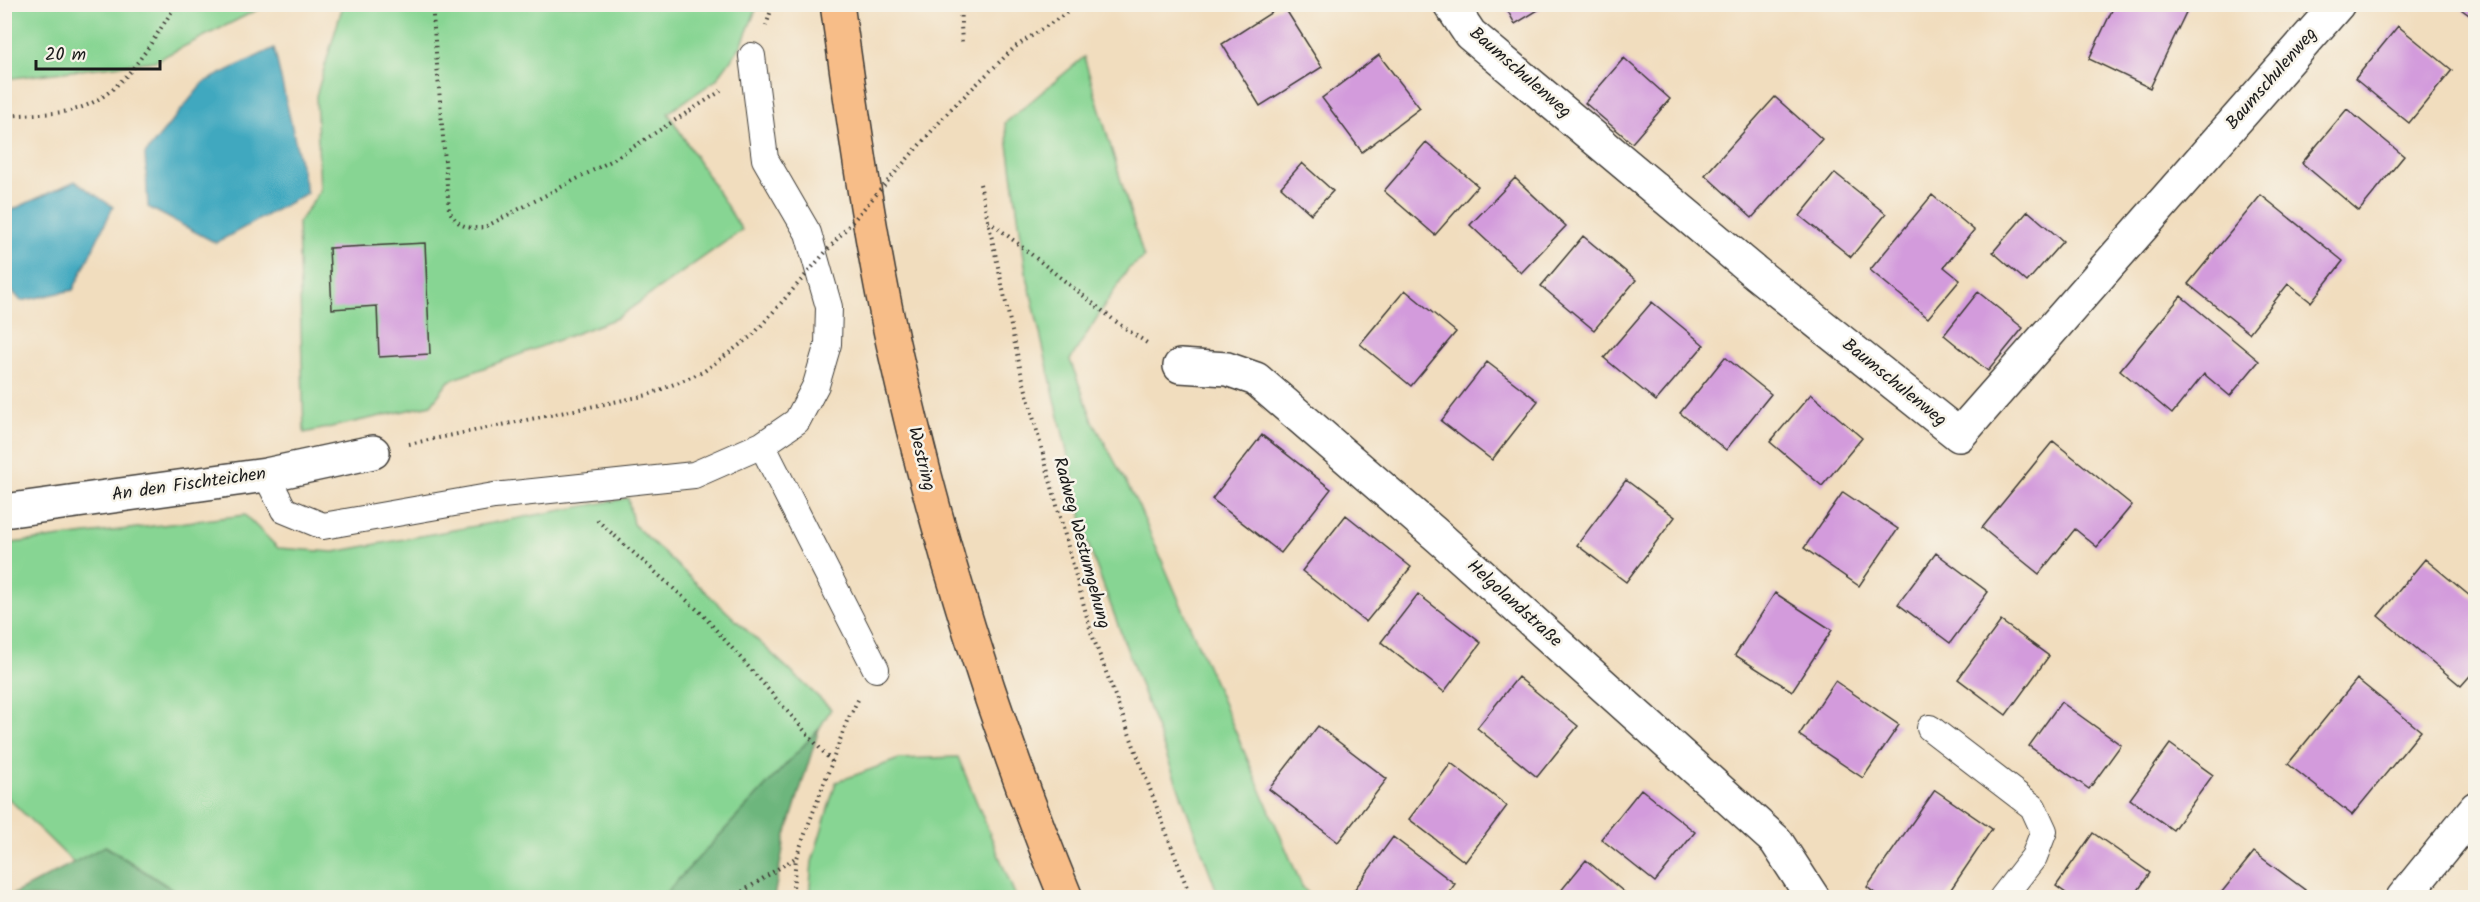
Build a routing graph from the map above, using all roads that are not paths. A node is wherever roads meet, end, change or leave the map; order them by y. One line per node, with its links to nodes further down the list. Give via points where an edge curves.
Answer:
1 (837, 4): 13 (main road, Westring, via 862,180 890,327 932,502 987,682)
2 (1450, 4): 3 (street, Baumschulenweg, via 1470,34 1757,274 1959,435)
3 (2338, 4)
4 (752, 57): 6 (lane, via 765,159 808,233 829,307 828,344 816,385 797,421)
5 (1180, 366): 14 (street, Helgolandstraße, via 1227,369 1256,379 1440,538 1776,841)
6 (762, 445): 8 (lane, via 694,475 494,496 322,526 284,510); 10 (lane)
7 (373, 452): 8 (street, An den Fischteichen)
8 (266, 475): 9 (street, An den Fischteichen)
9 (4, 511)
10 (876, 669)
11 (1930, 728): 15 (lane, via 2033,807 2044,831 2034,857)
12 (2475, 808): 16 (street)
13 (1066, 897)
14 (1813, 897)
15 (2002, 897)
16 (2403, 897)

